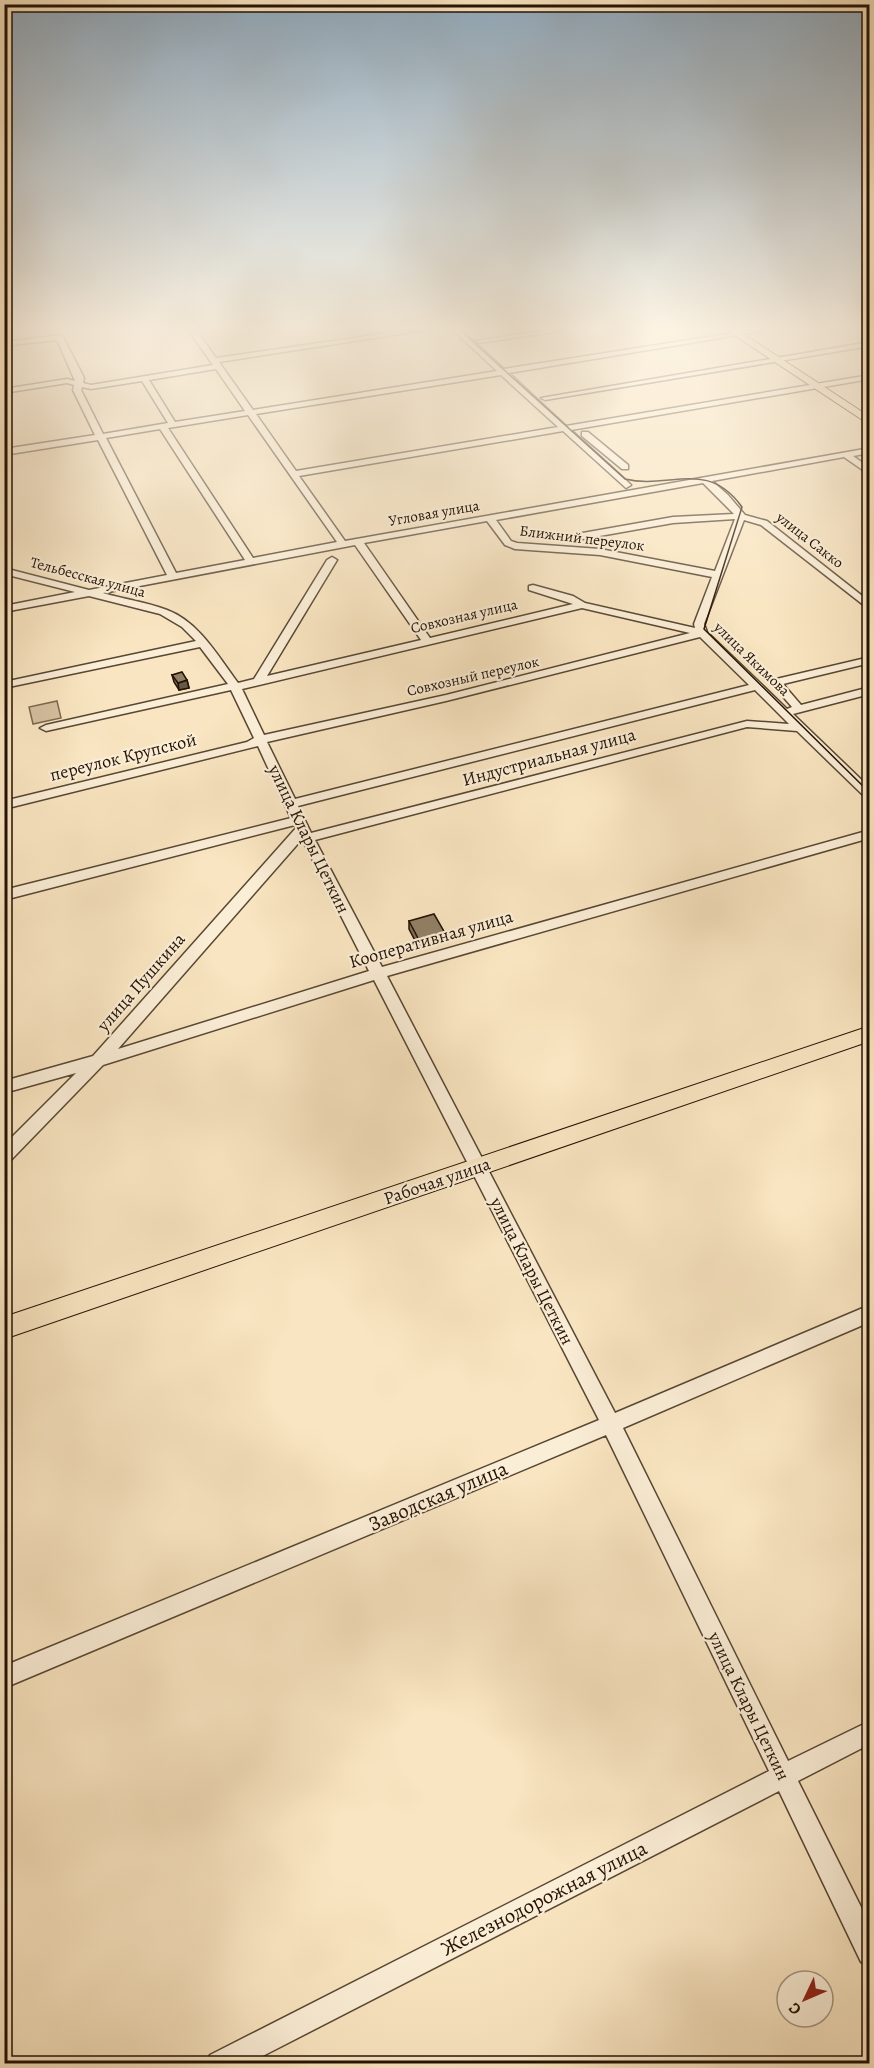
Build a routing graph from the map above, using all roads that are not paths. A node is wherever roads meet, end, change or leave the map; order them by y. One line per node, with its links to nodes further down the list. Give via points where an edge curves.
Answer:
1 (168, 427): 23 (street)
2 (577, 427): 12 (street)
3 (95, 428): 8 (street)
4 (165, 428): 8 (street)
5 (262, 428): 14 (street)
6 (565, 428): 7 (street); 14 (street); 16 (street)
7 (571, 428)
8 (100, 437): 10 (street); 26 (street)
9 (870, 450): 11 (street, Угловая улица)
10 (4, 452)
11 (844, 454): 13 (street); 15 (street, Угловая улица)
12 (625, 467)
13 (870, 472)
14 (294, 474): 21 (street)
15 (704, 479): 17 (street, улица Сакко); 18 (street, Угловая улица)
16 (626, 485)
17 (741, 516): 19 (street, Ближний переулок, via 657,522); 25 (street, улица Якимова); 30 (street, улица Сакко, via 764,523)
18 (490, 518): 20 (street, Угловая улица); 25 (street, Ближний переулок, via 508,543 516,546 600,552)
19 (577, 537)
20 (358, 542): 21 (street, Угловая улица); 34 (street)
21 (343, 544): 23 (street, Угловая улица)
22 (332, 560): 37 (street)
23 (251, 562): 26 (street, Угловая улица)
24 (4, 571): 28 (street, Тельбесская улица)
25 (718, 575): 33 (street, улица Якимова, via 699,624)
26 (174, 578): 28 (street, Угловая улица)
27 (533, 588): 29 (street)
28 (89, 592): 31 (street, Угловая улица); 32 (street, Тельбесская улица)
29 (582, 605): 33 (street, Совхозная улица); 34 (street, Совхозная улица)
30 (870, 607)
31 (4, 609)
32 (164, 612): 35 (street, улица Клары Цеткин, via 186,625)
33 (702, 633): 39 (street, улица Якимова); 46 (street, Совхозный переулок, via 510,684)
34 (426, 640): 37 (street, Совхозная улица)
35 (203, 643): 38 (street); 40 (street, улица Клары Цеткин)
36 (870, 660): 42 (street, via 776,682)
37 (259, 680): 40 (street, Совхозная улица)
38 (4, 685)
39 (758, 686): 43 (street, улица Якимова); 48 (street, Индустриальная улица)
40 (234, 687): 44 (street, Совхозная улица); 46 (street, улица Клары Цеткин)
41 (868, 692): 42 (street)
42 (799, 709): 43 (street)
43 (786, 713): 45 (street, улица Якимова)
44 (46, 728)
45 (801, 728): 47 (street, улица Якимова); 50 (street, Индустриальная улица, via 747,724)
46 (255, 742): 48 (street, улица Клары Цеткин); 49 (street, переулок Крупской)
47 (870, 795)
48 (291, 804): 50 (street, улица Клары Цеткин)
49 (4, 805)
50 (303, 829): 52 (street, Индустриальная улица); 53 (street, улица Клары Цеткин); 55 (street, улица Пушкина)
51 (870, 834): 53 (street, Кооперативная улица)
52 (4, 895)
53 (377, 974): 55 (street, Кооперативная улица); 58 (street, улица Клары Цеткин)
54 (870, 1033): 58 (main road, Рабочая улица)
55 (98, 1061): 56 (street, Кооперативная улица); 57 (street, улица Пушкина)
56 (4, 1087)
57 (4, 1156)
58 (478, 1167): 60 (main road, Рабочая улица); 61 (street, улица Клары Цеткин)
59 (870, 1313): 61 (street, Заводская улица)
60 (4, 1328)
61 (611, 1424): 62 (street, Заводская улица); 64 (street, улица Клары Цеткин)
62 (4, 1677)
63 (870, 1731): 64 (street, Железнодорожная улица)
64 (783, 1776): 65 (street, улица Клары Цеткин); 66 (street, Железнодорожная улица)
65 (870, 1953)
66 (219, 2064)

